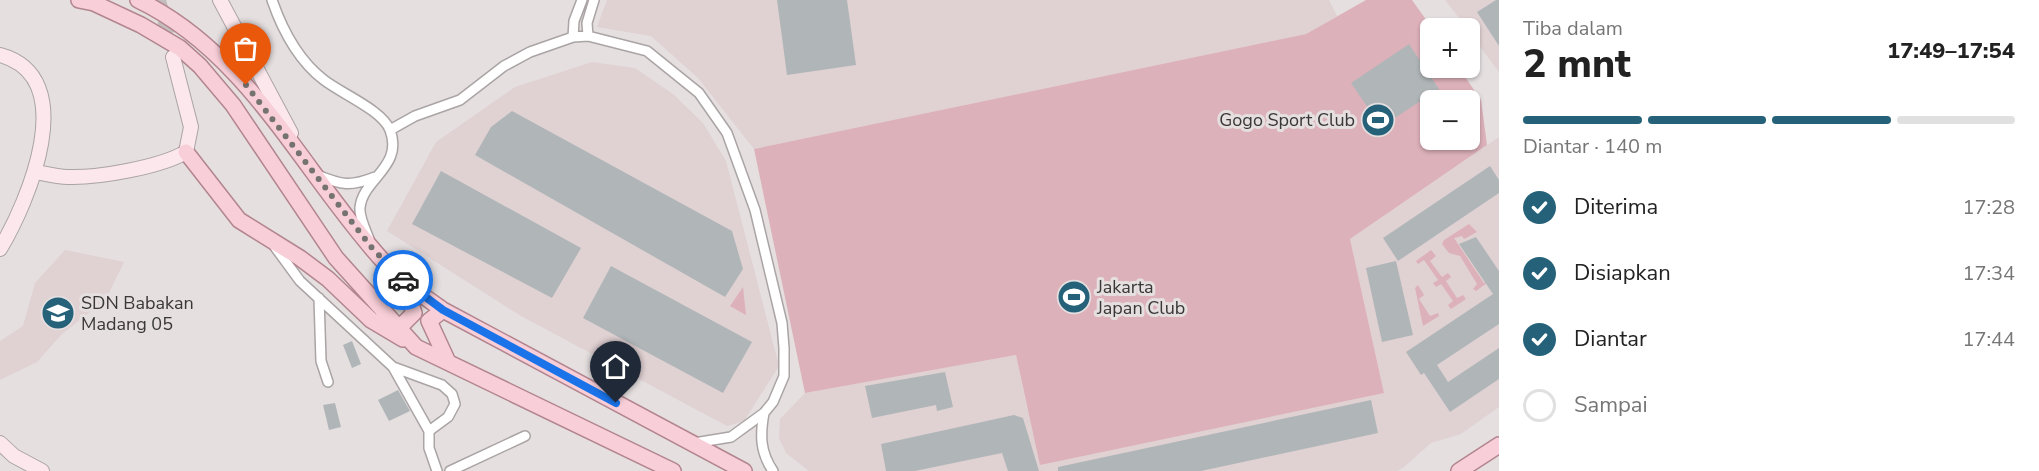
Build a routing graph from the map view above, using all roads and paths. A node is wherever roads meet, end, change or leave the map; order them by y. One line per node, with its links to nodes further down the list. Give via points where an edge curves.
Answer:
1 (79, 0): 22 (main road, via 141,25 180,48 200,66 233,105 336,258)
2 (138, 0): 14 (main road, via 213,50 246,85)
3 (220, 0): 14 (main road)
4 (272, 0): 11 (street, via 308,64 324,80 380,117)
5 (582, 0): 8 (street)
6 (594, 0): 7 (street, via 587,23)
7 (588, 36): 8 (street); 27 (street, via 646,51 699,93 727,133 754,210 782,323 783,376)
8 (573, 37): 11 (street, via 530,51 460,100 415,116)
9 (0, 55): 13 (main road, via 14,59 30,71 40,93 42,140)
10 (173, 57): 12 (main road, via 190,127)
11 (390, 130): 15 (street, via 392,146 387,167)
12 (186, 152): 13 (main road, via 173,160 124,171 68,177); 16 (main road, via 239,220)
13 (36, 172): 18 (main road)
14 (312, 172): 15 (street, via 340,184 356,185); 17 (main road)
15 (378, 177): 17 (street, via 364,194 359,209)
16 (268, 238): 20 (street); 23 (main road, via 328,279 371,320)
17 (372, 248): 19 (main road)
18 (0, 249)
19 (404, 282): 21 (main road); 22 (main road, via 414,313)
20 (319, 298): 25 (street); 26 (street, via 321,361)
21 (443, 310): 24 (main road, via 429,321); 31 (main road)
22 (399, 328): 23 (main road)
23 (416, 347): 24 (main road)
24 (447, 360): 36 (main road)
25 (393, 367): 28 (street); 28 (street, via 442,385 452,394 455,404 448,417)
26 (328, 382)
27 (764, 413): 31 (street, via 731,436); 38 (street, via 760,436)
28 (429, 431): 34 (street)
29 (525, 436): 35 (street)
30 (0, 442): 33 (main road, via 14,456)
31 (692, 444): 37 (main road)
32 (1499, 445): 39 (main road)
33 (42, 471)
34 (436, 471)
35 (450, 471)
36 (673, 471)
37 (744, 471)
38 (773, 471)
39 (1459, 471)

